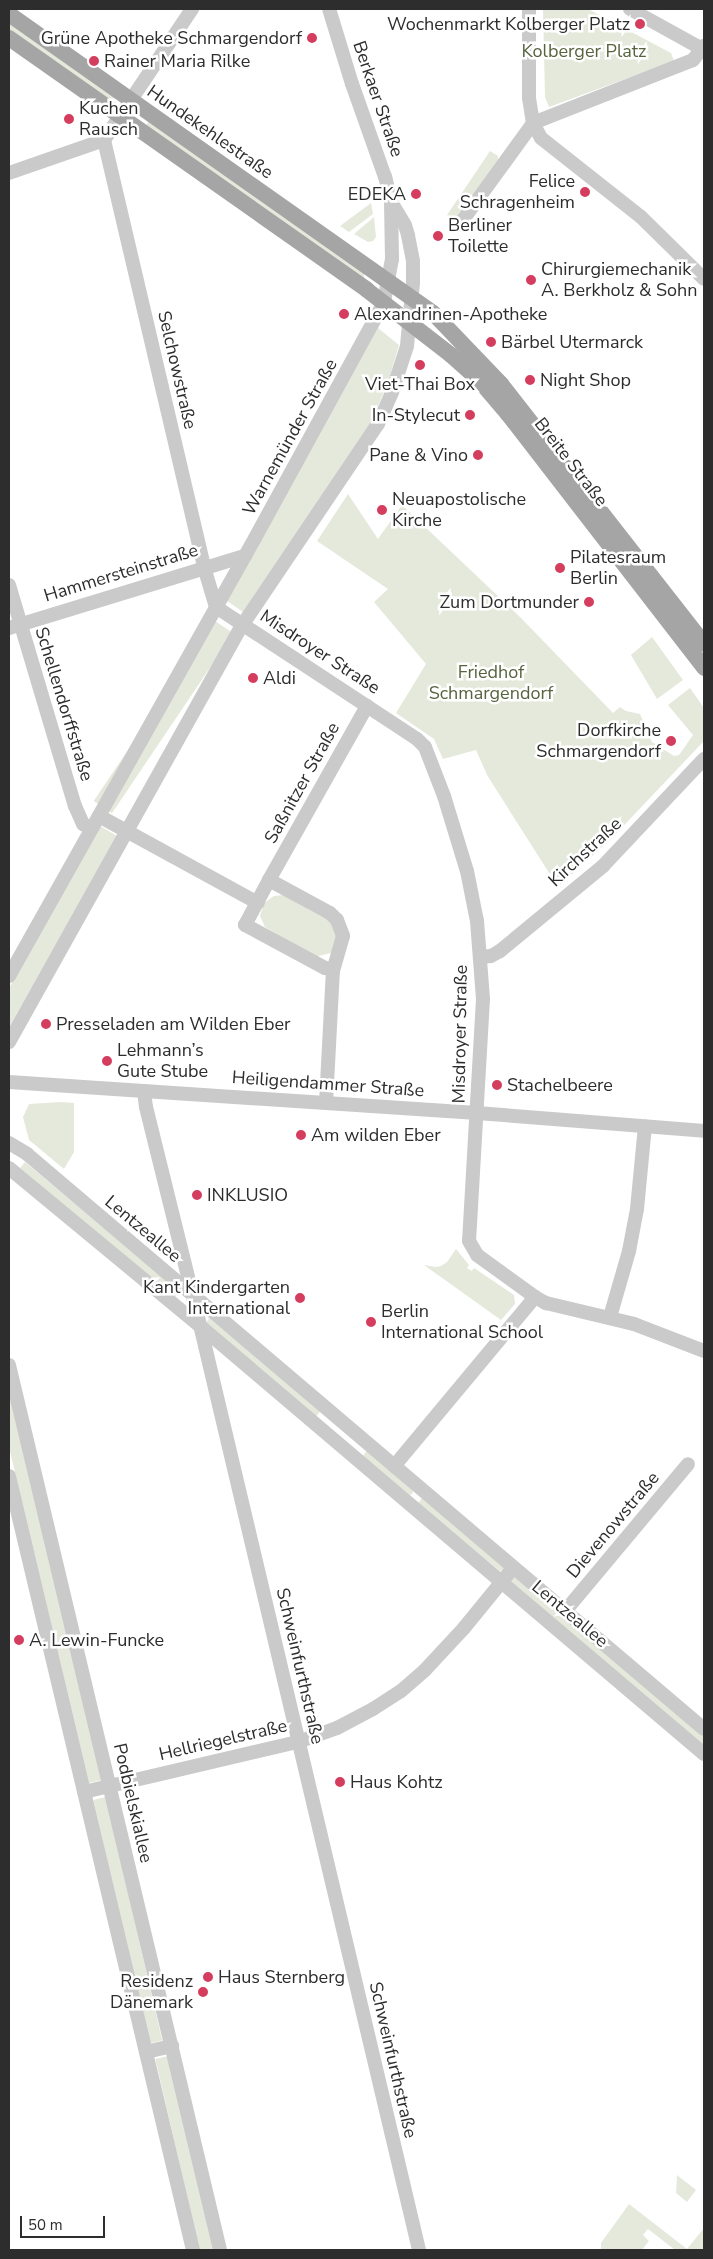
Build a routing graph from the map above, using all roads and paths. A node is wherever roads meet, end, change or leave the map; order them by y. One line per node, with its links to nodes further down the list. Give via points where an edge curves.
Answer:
1 (192, 9): 8 (street)
2 (329, 9): 12 (street, Berkaer Straße)
3 (529, 9): 9 (street, via 529,98)
4 (630, 9): 7 (street)
5 (9, 14): 8 (main road, Hundekehlestraße)
6 (9, 38): 10 (main road)
7 (704, 48): 9 (street, via 693,60)
8 (132, 102): 10 (street); 15 (main road, Hundekehlestraße)
9 (533, 123): 13 (street); 14 (street, via 541,138 641,217)
10 (112, 129): 11 (street); 17 (main road); 20 (street, Selchowstraße)
11 (9, 173)
12 (391, 202): 15 (street, Berkaer Straße, via 393,244); 16 (street, Berkaer Straße, via 408,235 413,261)
13 (460, 224)
14 (704, 279)
15 (389, 282): 16 (main road, Breite Straße); 17 (street, Warnemünder Straße)
16 (412, 297): 18 (street, Berkaer Straße); 25 (main road, Breite Straße, via 435,315 501,384)
17 (384, 302): 18 (main road, Breite Straße); 19 (street, Warnemünder Straße)
18 (410, 324): 23 (street, via 401,366 374,432); 26 (main road, Breite Straße, via 452,355 493,396)
19 (245, 556): 20 (street, Hammersteinstraße); 22 (street, Warnemünder Straße)
20 (204, 567): 22 (street, Selchowstraße); 24 (street, Hammersteinstraße)
21 (9, 585): 24 (street, Schellendorffstraße)
22 (216, 607): 23 (street); 29 (street, Warnemünder Straße)
23 (243, 624): 27 (street, Misdroyer Straße); 31 (street)
24 (15, 626): 30 (street, Schellendorffstraße, via 75,806 82,824)
25 (704, 644)
26 (704, 668)
27 (367, 706): 32 (street, Saßnitzer Straße); 34 (street, Misdroyer Straße, via 425,747 456,831 477,921)
28 (704, 759): 34 (street, Kirchstraße, via 603,866 500,951)
29 (99, 816): 30 (street, Warnemünder Straße); 31 (street)
30 (91, 829): 36 (street, Warnemünder Straße)
31 (127, 831): 33 (street); 37 (street)
32 (269, 880): 33 (street, Saßnitzer Straße); 35 (street, via 337,920 343,936)
33 (258, 903): 35 (street, Saßnitzer Straße, via 245,926)
34 (481, 957): 41 (street, Misdroyer Straße, via 483,999)
35 (333, 970): 40 (street)
36 (9, 976)
37 (9, 1042)
38 (9, 1082): 39 (street, Heiligendammer Straße)
39 (144, 1091): 40 (street, Heiligendammer Straße); 46 (street, Schweinfurthstraße)
40 (326, 1103): 41 (street, Heiligendammer Straße)
41 (477, 1113): 42 (street, Heiligendammer Straße); 47 (street, Misdroyer Straße, via 468,1235 471,1247 477,1255)
42 (645, 1126): 43 (street, Heiligendammer Straße); 48 (street, via 636,1216)
43 (704, 1131)
44 (9, 1143): 46 (street, Lentzeallee, via 27,1154)
45 (9, 1168): 49 (street, Lentzeallee)
46 (191, 1295): 49 (street, Schweinfurthstraße); 52 (street, Lentzeallee)
47 (535, 1297): 48 (street, via 546,1303); 55 (street)
48 (610, 1317): 50 (street)
49 (200, 1326): 53 (street, Lentzeallee); 63 (street, Schweinfurthstraße)
50 (704, 1351)
51 (9, 1366): 65 (street, Podbielskiallee)
52 (366, 1442): 53 (street); 55 (street, Lentzeallee)
53 (355, 1456): 58 (street, Lentzeallee)
54 (688, 1464): 61 (street, Dievenowstraße)
55 (394, 1466): 57 (street, Lentzeallee)
56 (9, 1476): 66 (street)
57 (423, 1490): 58 (street); 59 (street, Lentzeallee)
58 (410, 1504): 60 (street, Lentzeallee)
59 (514, 1566): 60 (street, Hellriegelstraße); 61 (street, Lentzeallee)
60 (502, 1581): 63 (street, Hellriegelstraße, via 445,1650 401,1691 337,1728); 64 (street, Lentzeallee)
61 (566, 1610): 62 (street, Lentzeallee)
62 (704, 1729)
63 (298, 1742): 65 (street, Hellriegelstraße); 71 (street, Schweinfurthstraße)
64 (704, 1754)
65 (109, 1786): 66 (street, Hellriegelstraße); 67 (street, Podbielskiallee)
66 (84, 1792): 68 (street)
67 (172, 2046): 68 (street); 70 (street, Podbielskiallee)
68 (146, 2052): 69 (street)
69 (193, 2250)
70 (220, 2250)
71 (419, 2250)

